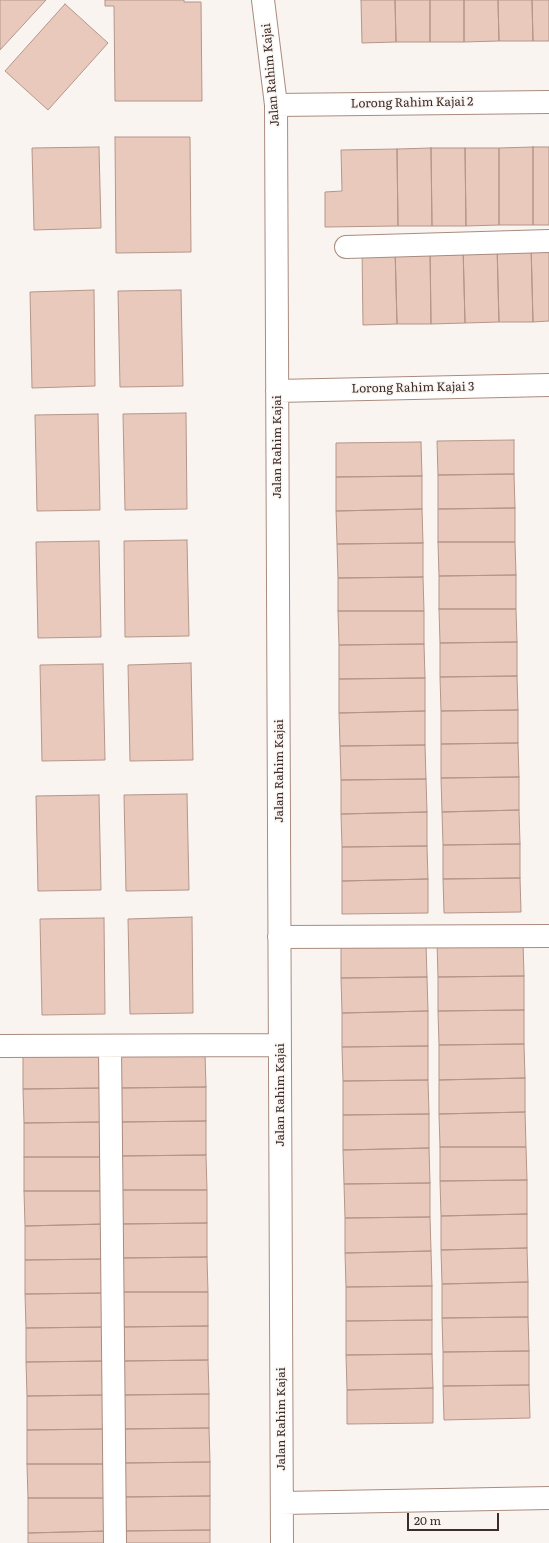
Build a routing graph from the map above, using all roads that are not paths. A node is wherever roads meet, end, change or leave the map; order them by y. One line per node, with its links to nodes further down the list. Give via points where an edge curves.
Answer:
1 (263, 0): 3 (street, Jalan Rahim Kajai)
2 (549, 102): 3 (street, Lorong Rahim Kajai 2)
3 (276, 105): 7 (street, Jalan Rahim Kajai)
4 (549, 241): 5 (street)
5 (346, 247)
6 (549, 385): 7 (street, Lorong Rahim Kajai 3)
7 (277, 391): 8 (street, Jalan Rahim Kajai)
8 (279, 936): 9 (street); 10 (street, Jalan Rahim Kajai)
9 (549, 936)
10 (280, 1044): 12 (street); 14 (street, Jalan Rahim Kajai)
11 (0, 1046): 12 (street)
12 (110, 1046): 15 (street)
13 (549, 1498): 14 (street)
14 (282, 1503): 16 (street, Jalan Rahim Kajai)
15 (115, 1543)
16 (282, 1543)

